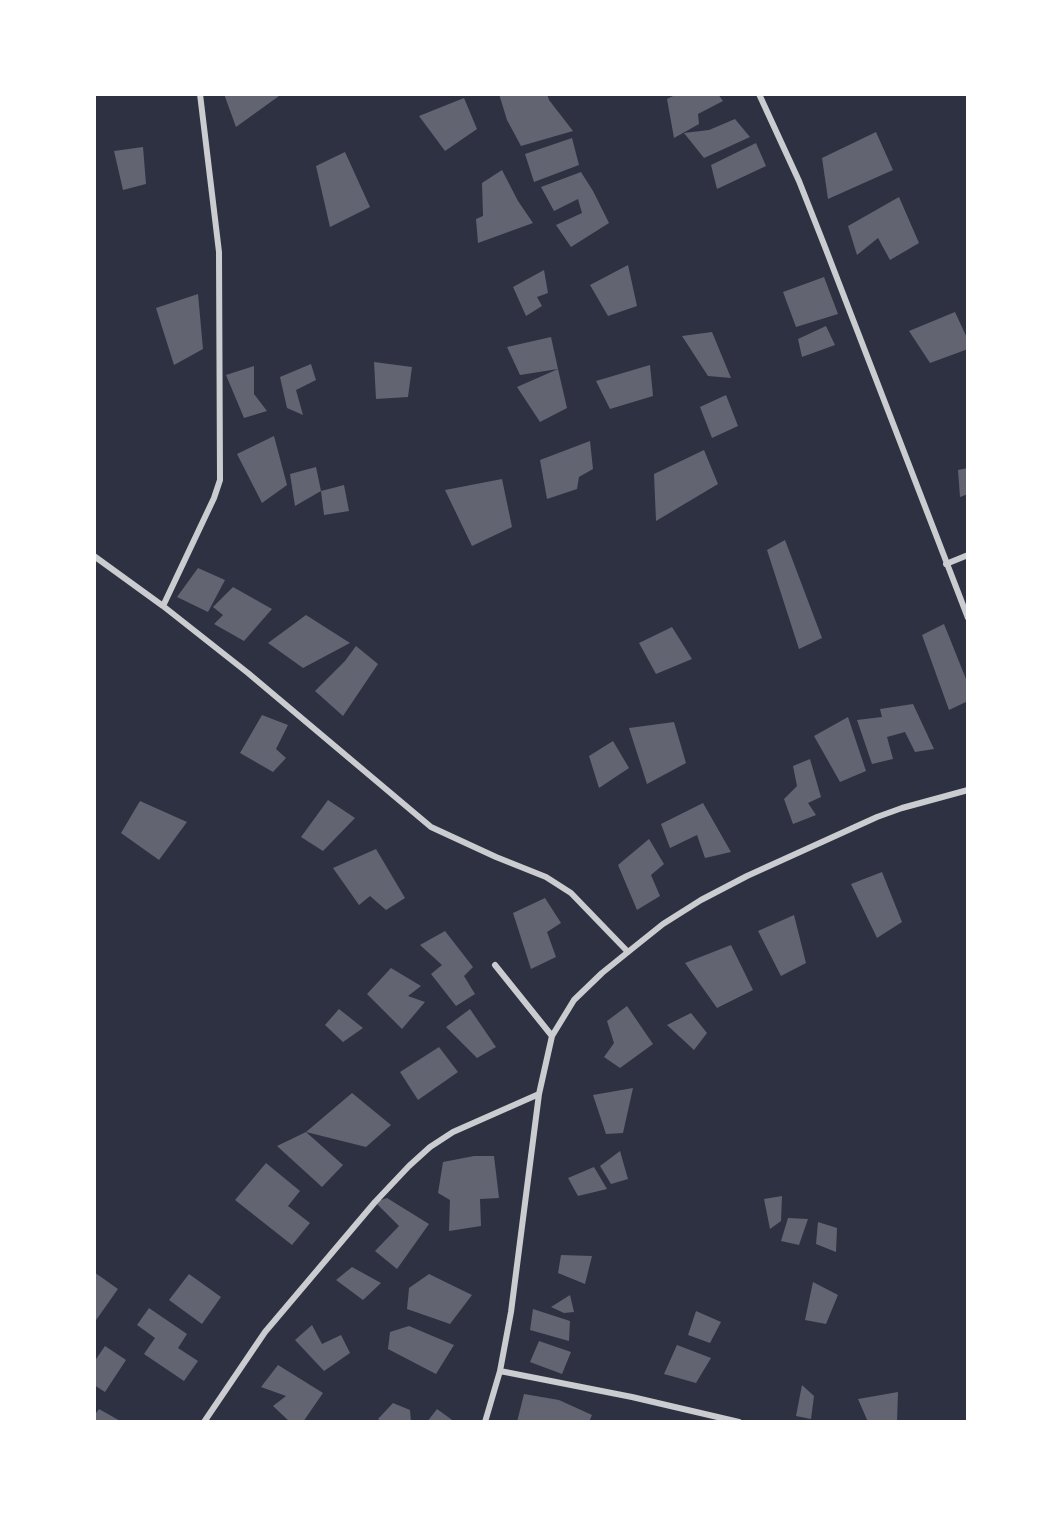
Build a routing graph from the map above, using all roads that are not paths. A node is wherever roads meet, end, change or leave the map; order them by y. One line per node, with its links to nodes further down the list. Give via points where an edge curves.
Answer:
1 (200, 94): 6 (street, via 219,252 220,480)
2 (759, 94): 5 (street, via 799,181)
3 (968, 555): 5 (street)
4 (94, 556): 6 (street)
5 (946, 564): 7 (street)
6 (163, 606): 9 (street, via 431,827 546,877 571,893)
7 (968, 618)
8 (968, 790): 9 (street, via 877,817 747,876 700,900)
9 (628, 952): 11 (street, via 574,1000)
10 (495, 965): 11 (street)
11 (552, 1036): 12 (street)
12 (538, 1094): 13 (street, via 512,1312); 14 (street, via 453,1132 409,1166 265,1332)
13 (500, 1371): 15 (street); 16 (street)
14 (204, 1422)
15 (485, 1422)
16 (739, 1422)

